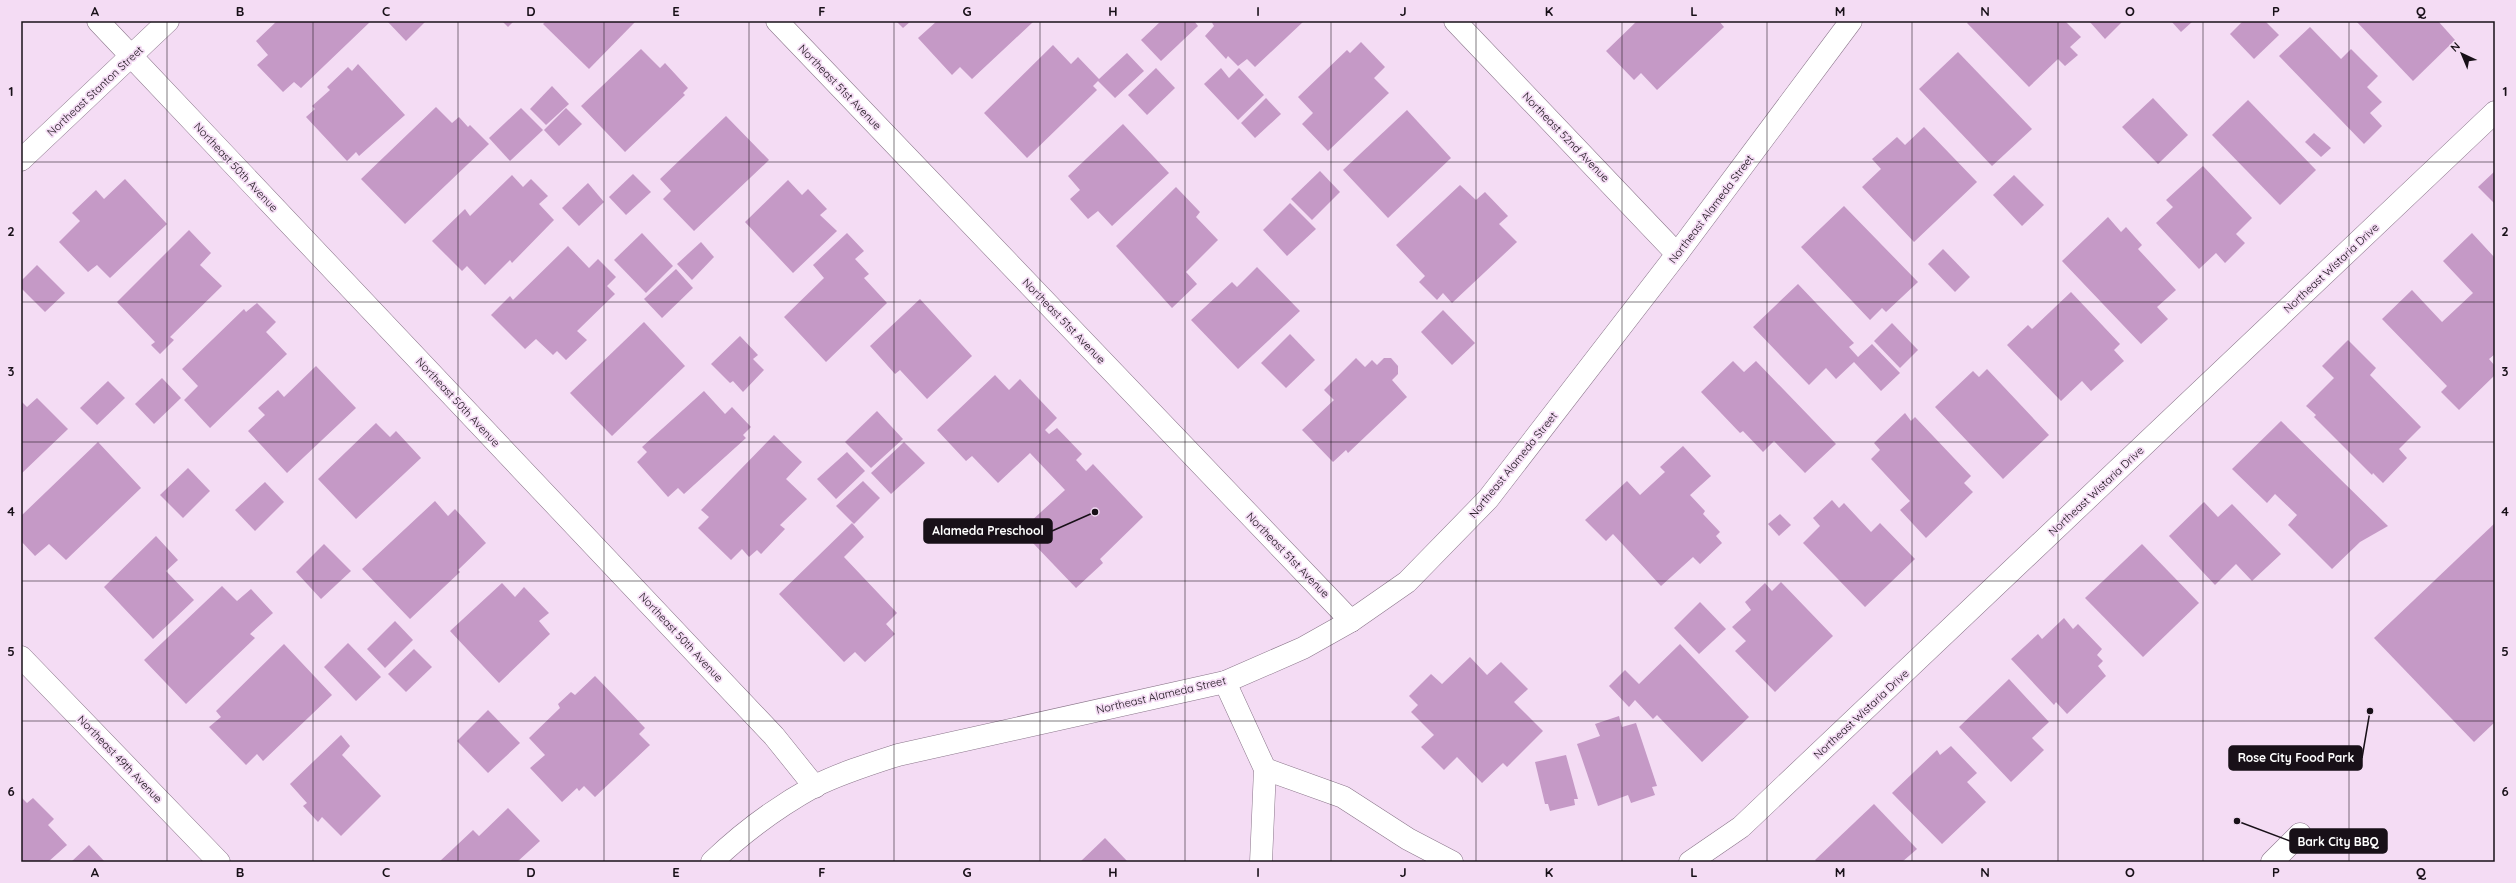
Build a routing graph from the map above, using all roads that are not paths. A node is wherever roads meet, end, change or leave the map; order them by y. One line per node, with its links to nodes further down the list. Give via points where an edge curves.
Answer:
1 (98, 21): 6 (street, Northeast 50th Avenue)
2 (168, 21): 6 (street, Northeast Stanton Street)
3 (777, 21): 10 (street, Northeast 51st Avenue)
4 (1455, 21): 9 (street, Northeast 52nd Avenue)
5 (1851, 21): 9 (street, Northeast Alameda Street)
6 (131, 56): 8 (street, Northeast Stanton Street); 14 (street, Northeast 50th Avenue, via 769,730)
7 (2495, 112): 20 (street, Northeast Wistaria Drive, via 1741,827)
8 (21, 160)
9 (1677, 254): 10 (street, Northeast Alameda Street, via 1488,499 1407,582)
10 (1352, 621): 12 (street, Northeast Alameda Street, via 1303,648)
11 (21, 657): 16 (street, Northeast 49th Avenue)
12 (1225, 682): 13 (street); 14 (street, Northeast Alameda Street, via 898,755 852,770)
13 (1265, 769): 18 (street); 19 (street, via 1343,797 1414,842)
14 (815, 787): 17 (street, Northeast Alameda Street, via 761,821)
15 (2300, 834): 21 (street)
16 (219, 862)
17 (712, 862)
18 (1261, 862)
19 (1452, 862)
20 (1690, 862)
21 (2272, 862)

